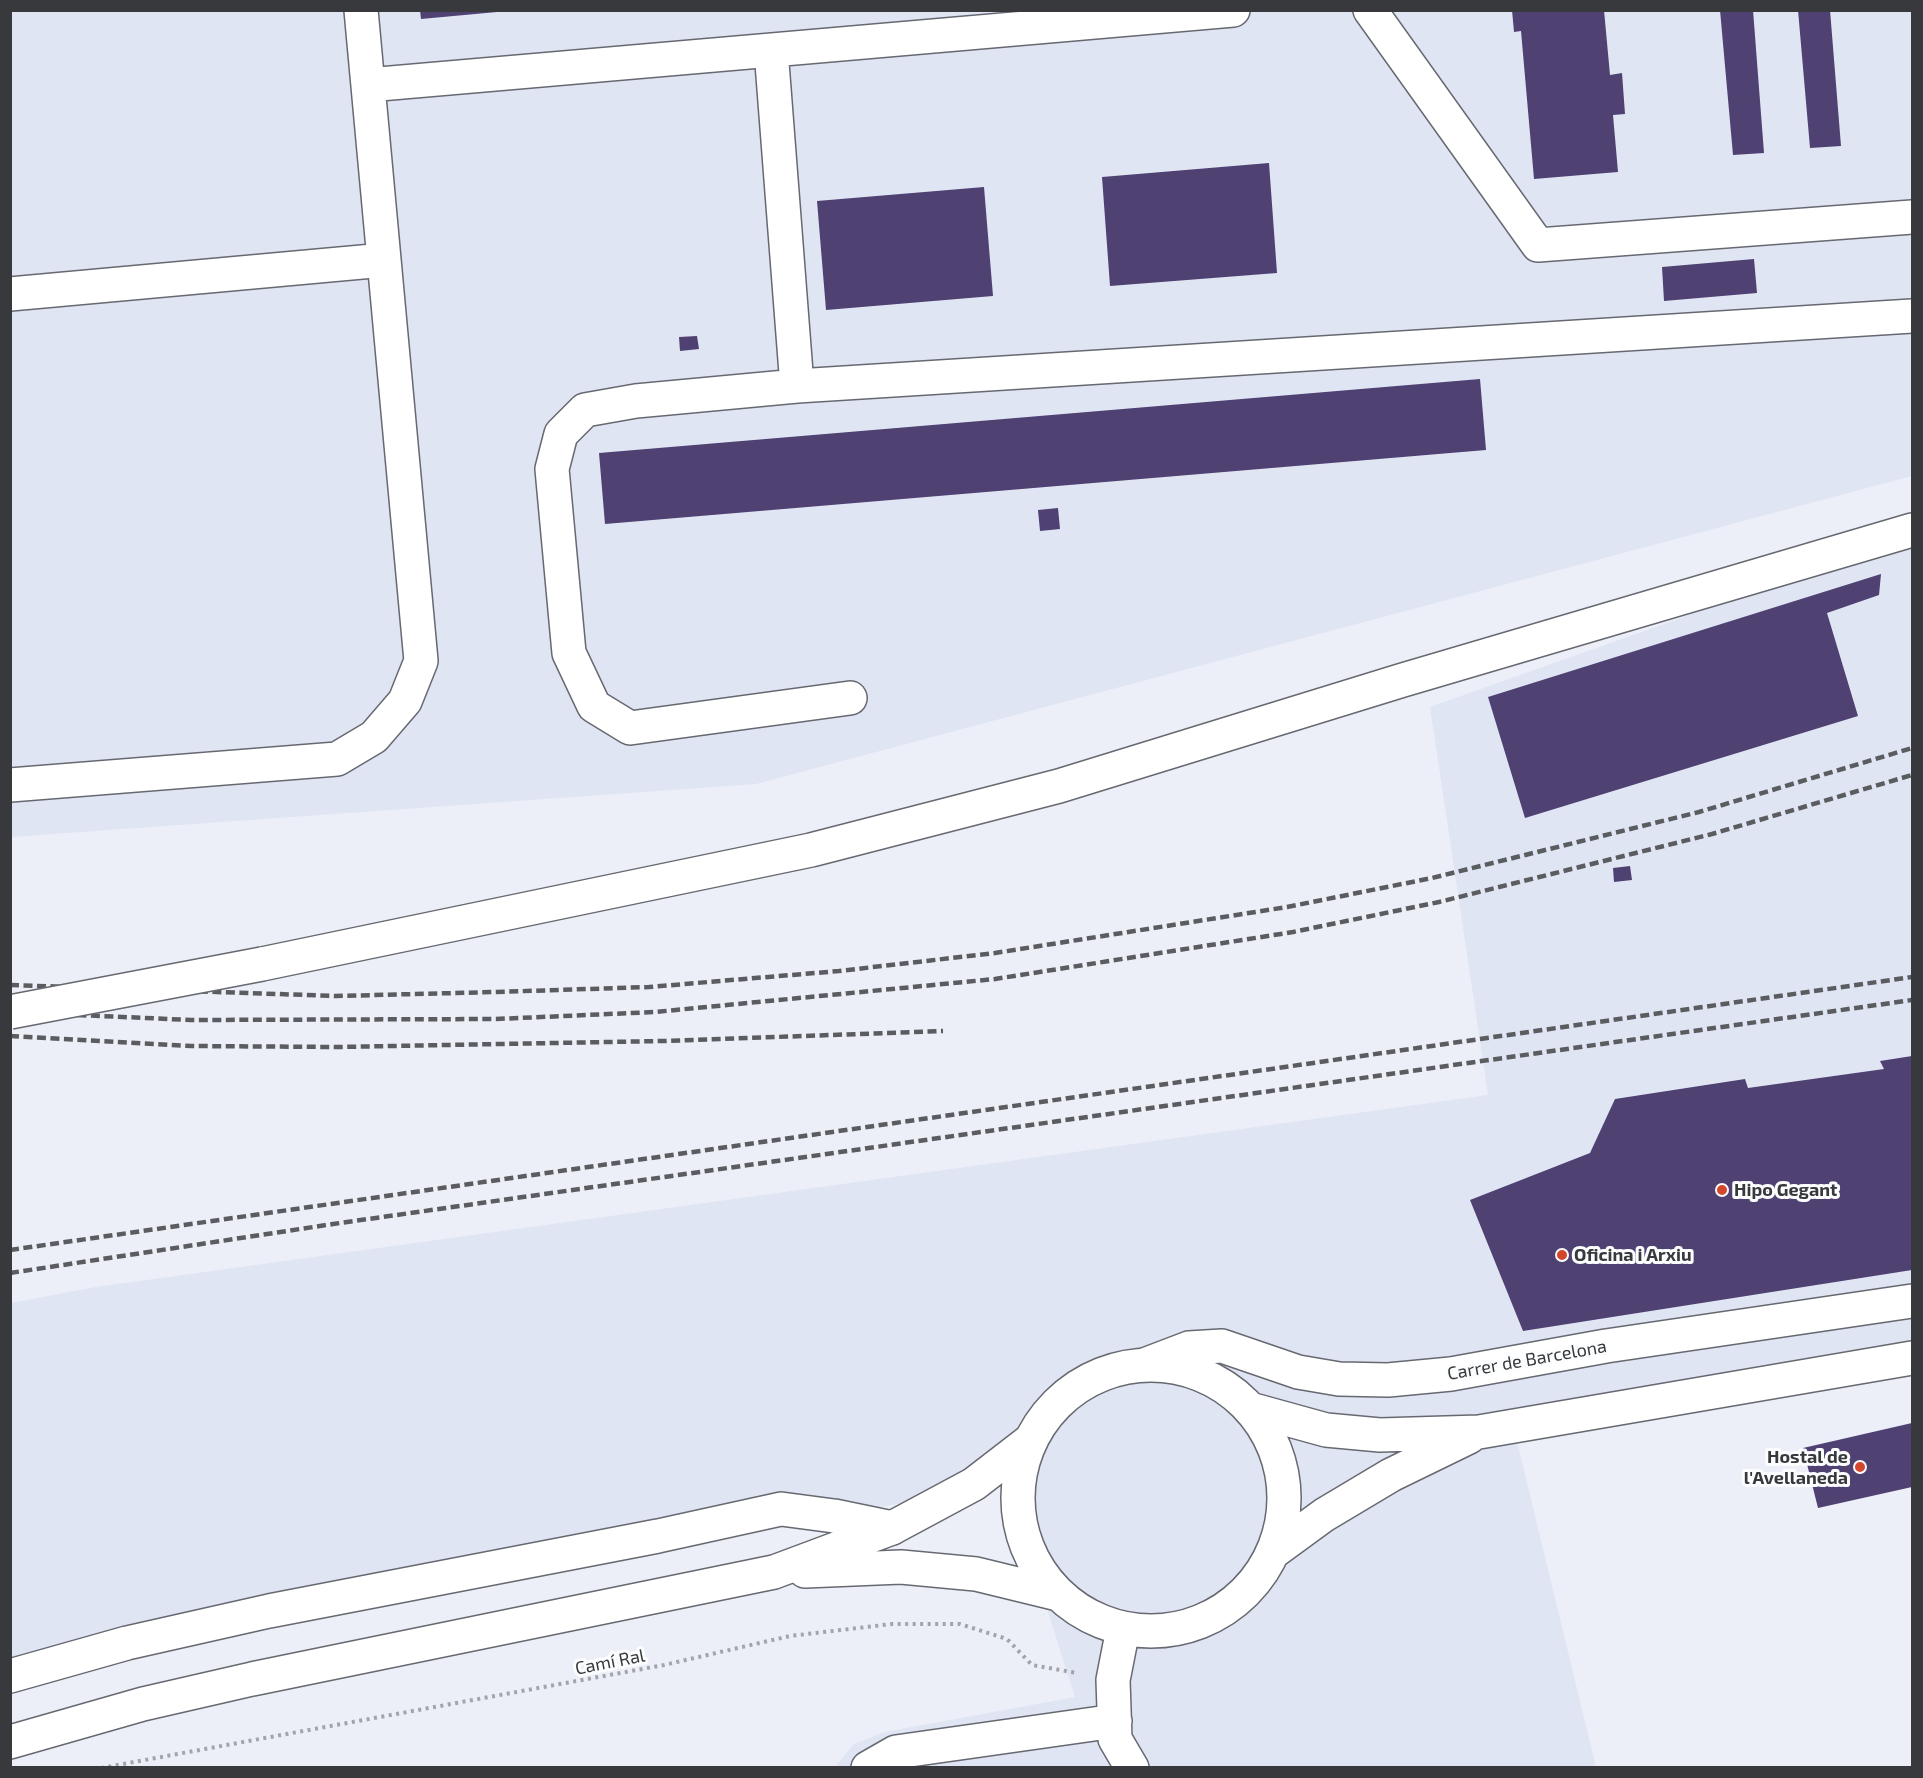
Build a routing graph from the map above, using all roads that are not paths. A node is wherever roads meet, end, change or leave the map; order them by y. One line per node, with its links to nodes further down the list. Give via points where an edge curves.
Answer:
1 (361, 10): 5 (main road)
2 (1233, 10): 4 (main road)
3 (1370, 10): 6 (main road, via 1538,245)
4 (771, 51): 5 (main road); 10 (main road)
5 (368, 85): 7 (main road)
6 (1912, 217)
7 (384, 260): 8 (main road); 13 (main road, via 421,661 405,701 374,737 337,759)
8 (10, 294)
9 (1912, 316): 10 (main road)
10 (797, 386): 12 (main road, via 636,401 585,410 561,434 552,469 569,653 594,706 630,728)
11 (1912, 530): 14 (main road, bridge, via 1415,676 1059,786 811,850)
12 (850, 698)
13 (10, 785)
14 (10, 1012)
15 (1912, 1301): 17 (main road, Carrer de Barcelona, via 1606,1346 1451,1374 1388,1380 1339,1379 1298,1372 1222,1346 1189,1348)
16 (1912, 1358): 19 (main road)
17 (1147, 1364): 18 (main road, via 1198,1373 1230,1391); 20 (main road, via 1111,1370 1083,1383 1062,1399)
18 (1250, 1409): 19 (main road, via 1326,1430 1380,1435); 22 (main road, via 1271,1439 1283,1477 1284,1513)
19 (1479, 1432): 22 (main road, via 1391,1475 1324,1515)
20 (1030, 1440): 21 (main road, via 974,1484); 24 (main road, via 1018,1494 1020,1520 1035,1562)
21 (892, 1528): 23 (main road); 26 (main road, via 781,1509 269,1611 127,1643)
22 (1272, 1553): 25 (main road, via 1256,1580 1237,1600 1201,1622 1162,1631)
23 (774, 1572): 24 (main road, via 901,1567 976,1574); 28 (main road, via 252,1679 142,1704)
24 (1058, 1594): 25 (main road, via 1073,1607)
25 (1123, 1629): 27 (main road, via 1113,1680)
26 (10, 1676)
27 (1115, 1721): 29 (main road, via 896,1752); 30 (main road, via 1116,1739)
28 (10, 1742)
29 (868, 1767)
30 (1132, 1767)

